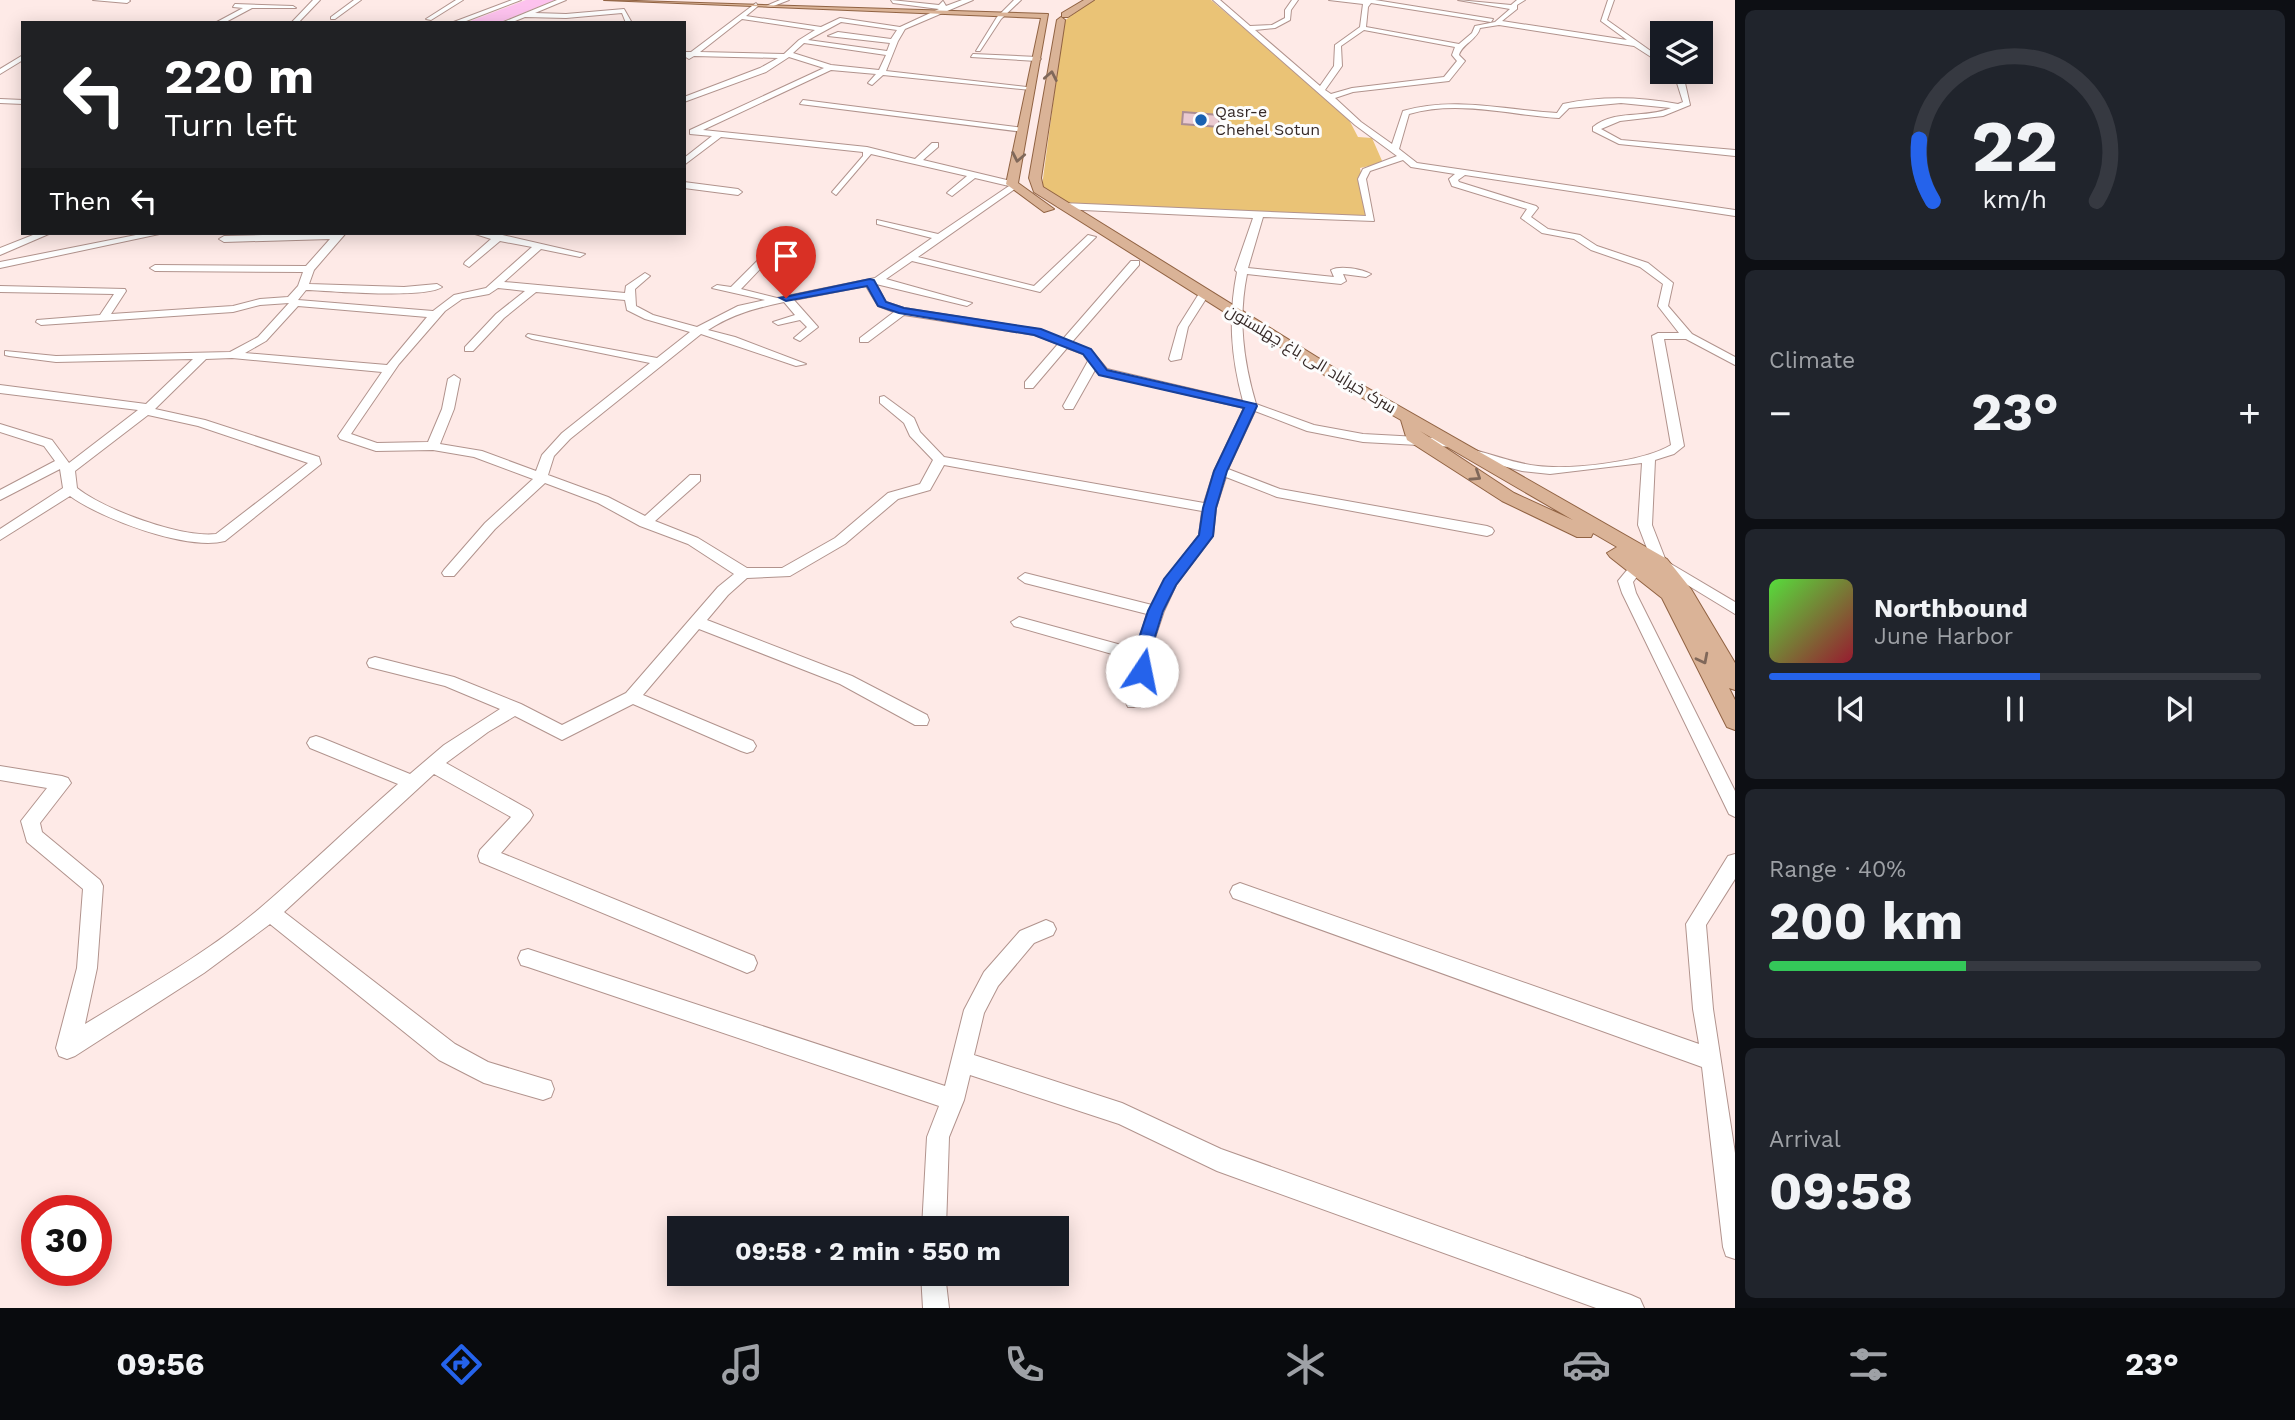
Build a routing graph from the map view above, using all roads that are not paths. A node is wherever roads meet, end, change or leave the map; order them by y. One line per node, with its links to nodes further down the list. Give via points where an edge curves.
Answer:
1 (96, 0): 19 (street)
2 (317, 0): 39 (street)
3 (358, 0): 35 (street)
4 (460, 0): 36 (street)
5 (518, 0): 40 (street)
6 (563, 0): 32 (street)
7 (608, 0): 22 (main road)
8 (786, 0): 25 (street)
9 (970, 0): 26 (street)
10 (1018, 0): 31 (street)
11 (1079, 0): 34 (main road)
12 (1090, 0): 34 (main road)
13 (1216, 0): 45 (street)
14 (1295, 0): 45 (street, via 1288,19 1273,27)
15 (1332, 0): 21 (street)
16 (1461, 0): 30 (street)
17 (1522, 0): 30 (street, via 1513,4)
18 (1611, 0): 52 (street, via 1604,21)
19 (128, 1): 28 (street)
20 (893, 1): 26 (street)
21 (1368, 1): 44 (street); 46 (street)
22 (713, 2): 23 (main road)
23 (756, 5): 25 (main road); 33 (street)
24 (236, 6): 27 (street)
25 (769, 6): 26 (main road)
26 (941, 6): 31 (main road); 48 (street)
27 (250, 7): 29 (street); 38 (street)
28 (112, 8)
29 (293, 8)
30 (1515, 8): 44 (street)
31 (1004, 14): 34 (main road); 60 (street, via 976,53)
32 (524, 15): 37 (street); 41 (street); 42 (street)
33 (741, 17): 47 (street); 58 (street)
34 (1054, 17): 60 (main road); 94 (main road, سرک خیرآباد الی باغ چهلستون, one-way to 34, via 1035,182)
35 (333, 18)
36 (429, 19)
37 (568, 19): 43 (street, via 624,11)
38 (222, 21)
39 (296, 21)
40 (460, 21)
41 (509, 21)
42 (528, 21)
43 (628, 21)
44 (1499, 22): 52 (street); 54 (street, via 1477,27)
45 (1250, 28): 70 (street)
46 (1363, 28): 54 (street); 70 (street, via 1338,45 1338,66)
47 (821, 29): 48 (street, via 842,19); 50 (street)
48 (902, 29): 51 (street)
49 (831, 36): 51 (street)
50 (801, 41): 55 (street); 56 (street)
51 (895, 42): 55 (street)
52 (1637, 44): 57 (street)
53 (752, 46): 56 (street)
54 (1460, 46): 71 (street, via 1455,55 1461,61 1446,79)
55 (889, 52): 63 (street)
56 (789, 53): 58 (street); 62 (street); 72 (street, via 735,83)
57 (1650, 53)
58 (688, 54)
59 (21, 58): 64 (street)
60 (1037, 59): 69 (main road)
61 (935, 66): 66 (street)
62 (831, 67): 63 (street); 65 (street); 78 (street)
63 (885, 71): 66 (street); 67 (street)
64 (0, 72)
65 (848, 73)
66 (922, 77): 69 (street)
67 (872, 83)
68 (1681, 84): 76 (street, via 1687,103)
69 (1031, 88): 77 (main road)
70 (1321, 90): 71 (street)
71 (1329, 97): 81 (street, via 1355,124)
72 (686, 99)
73 (0, 101): 74 (street)
74 (21, 102)
75 (803, 102): 77 (street)
76 (1676, 106): 81 (street, via 1583,102 1566,106 1559,116 1445,105 1420,107 1406,113); 83 (street, via 1668,113 1610,121 1596,129 1619,142)
77 (1023, 130): 90 (main road, one-way to 90)
78 (689, 132): 79 (street)
79 (720, 134): 82 (street); 85 (street)
80 (935, 145): 86 (street)
81 (1395, 148): 84 (street)
82 (867, 150): 86 (street); 92 (street)
83 (1735, 153)
84 (1403, 157): 87 (street, via 1414,165); 95 (street, via 1367,169 1362,179 1371,219)
85 (686, 160)
86 (918, 160): 88 (street)
87 (1462, 173): 96 (street); 143 (street, via 1453,179 1455,184 1532,208 1526,218 1545,231 1577,237 1594,248 1644,265 1668,283 1663,306)
88 (973, 175): 90 (street); 93 (street)
89 (686, 185): 91 (street)
90 (1014, 185): 104 (main road); 106 (street)
91 (738, 192)
92 (836, 192)
93 (952, 193)
94 (1062, 206): 95 (street); 130 (main road, سرک خیرآباد الی باغ چهلستون)
95 (1253, 213): 118 (street, via 1258,217)
96 (1735, 214)
97 (880, 222): 106 (street)
98 (41, 235): 110 (street)
99 (149, 235): 115 (street)
100 (316, 235): 107 (street)
101 (338, 235): 117 (street)
102 (488, 235): 105 (street)
103 (542, 235): 108 (street)
104 (1091, 236): 112 (street, via 1036,290); 113 (main road)
105 (498, 237): 108 (street); 114 (street)
106 (942, 238): 112 (street)
107 (224, 239)
108 (534, 245): 111 (street); 122 (street)
109 (777, 246): 128 (street)
110 (0, 252)
111 (580, 254)
112 (910, 258): 121 (street)
113 (1135, 263): 130 (main road); 146 (street)
114 (469, 264)
115 (0, 265)
116 (155, 268): 117 (street)
117 (309, 269): 123 (street)
118 (1240, 270): 119 (street, via 1341,281 1336,270); 138 (street)
119 (1366, 274)
120 (645, 276): 129 (street, via 631,285)
121 (874, 281): 131 (street); 133 (street); 134 (street, via 882,304)
122 (498, 285): 127 (street); 135 (street, via 482,295 460,296)
123 (303, 287): 124 (street); 132 (street)
124 (437, 287)
125 (717, 288): 128 (street)
126 (0, 289): 137 (street, via 121,291)
127 (532, 290): 129 (street); 147 (street)
128 (733, 291): 131 (street)
129 (631, 297): 141 (street, via 631,308)
130 (1201, 298): 138 (main road, سرک خیرآباد الی باغ چهلستون); 151 (street, via 1183,327)
131 (782, 299): 136 (street); 141 (street, via 742,308)
132 (293, 302): 135 (street); 137 (street); 149 (street, via 262,339)
133 (967, 303)
134 (902, 311): 145 (street); 146 (street, via 1037,332)
135 (435, 314): 156 (street)
136 (803, 316): 139 (street); 144 (street, via 813,327)
137 (103, 318): 140 (street)
138 (1235, 319): 162 (street, via 1238,366); 164 (main road, سرک خیرآباد الی باغ چهلستون, via 1324,381 1351,385)
139 (778, 321)
140 (41, 322)
141 (698, 331): 153 (street); 155 (street)
142 (532, 336): 153 (street)
143 (1688, 336): 154 (street); 171 (street, via 1658,336 1678,446)
144 (800, 338)
145 (864, 340)
146 (1064, 343): 152 (street, via 1087,352); 158 (street)
147 (469, 349)
148 (9, 353): 150 (street, via 56,359)
149 (232, 355): 150 (street); 156 (street)
150 (203, 356): 163 (street)
151 (1175, 359)
152 (1094, 361): 161 (street); 162 (street, via 1103,372)
153 (662, 362): 174 (street, via 566,436 548,455)
154 (1735, 362)
155 (800, 363)
156 (392, 369): 168 (street, via 344,436 376,447)
157 (454, 379): 168 (street, via 449,409)
158 (1029, 385)
159 (0, 389): 163 (street)
160 (884, 400): 170 (street, via 910,421 914,433)
161 (1069, 406)
162 (1251, 406): 166 (street, via 1311,428 1363,439); 173 (street)
163 (149, 408): 172 (street); 176 (street, via 315,464 220,538 206,542 141,524)
164 (1409, 418): 166 (main road, via 1413,436); 167 (main road, سرک خیرآباد الی باغ چهلستون)
165 (0, 428): 172 (street, via 48,443)
166 (1422, 441): 167 (street); 183 (main road, one-way to 183, via 1508,497 1598,540)
167 (1455, 443): 169 (main road, سرک خیرآباد الی باغ چهلستون)
168 (433, 446): 174 (street, via 477,454)
169 (1474, 454): 171 (street, via 1540,471); 182 (main road, سرک خیرآباد الی باغ چهلستون)
170 (940, 460): 178 (street); 185 (street, via 925,487 892,496 840,541 785,573)
171 (1649, 460): 182 (street, via 1644,525)
172 (64, 467): 176 (street); 177 (street)
173 (1221, 471): 178 (street); 180 (street, via 1277,493)
174 (540, 477): 179 (street, via 603,500); 184 (street)
175 (695, 478): 179 (street)
176 (70, 489): 181 (street)
177 (0, 496)
178 (1209, 508): 188 (street, via 1206,536 1170,583)
179 (645, 523): 185 (street, via 693,541)
180 (1487, 531)
181 (0, 534)
182 (1660, 564): 187 (street, سرک خیرآباد الی باغ چهلستون); 193 (main road, via 1684,594)
183 (1637, 568): 198 (main road, one-way to 198, via 1670,594); 204 (street, via 1625,581 1629,593)
184 (449, 573)
185 (744, 573): 189 (street)
186 (1025, 578): 188 (street)
187 (1735, 608)
188 (1156, 611): 191 (street)
189 (697, 622): 194 (street); 197 (street, via 846,680)
190 (1019, 622): 191 (street)
191 (1141, 656): 195 (street)
192 (374, 663): 196 (street, via 448,681)
193 (1735, 682)
194 (632, 697): 196 (street, via 562,733); 200 (street)
195 (1134, 703)
196 (515, 708): 201 (street)
197 (921, 720)
198 (1735, 721)
199 (316, 743): 203 (street)
200 (747, 746)
201 (432, 764): 203 (street); 210 (street, via 524,815 487,856)
202 (0, 773): 207 (street, via 62,783 30,821 34,836 93,886 92,946 82,1004 67,1048)
203 (414, 783): 207 (street)
204 (1735, 809)
205 (1735, 862): 211 (street, via 1696,924)
206 (1240, 892): 211 (street)
207 (270, 912): 213 (street, via 447,1052 484,1072)
208 (1046, 929): 212 (street, via 1027,937 991,979 974,1010)
209 (528, 958): 214 (street)
210 (747, 963)
211 (1712, 1060): 216 (street)
212 (961, 1061): 214 (street); 219 (street, via 1122,1114 1217,1159)
213 (543, 1089)
214 (953, 1100): 215 (street, via 938,1138)
215 (935, 1216)
216 (1735, 1247)
217 (934, 1286): 218 (street)
218 (936, 1308)
219 (1631, 1308)

